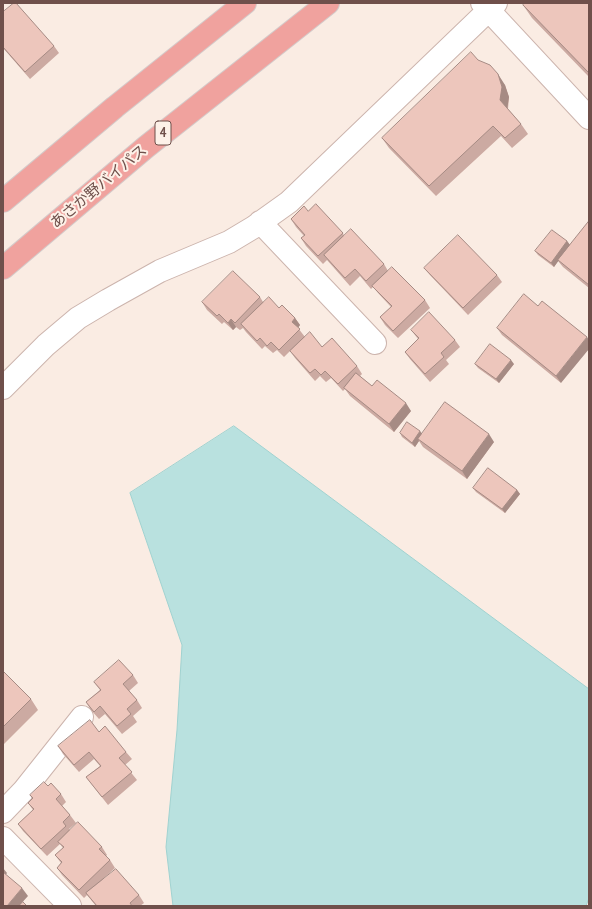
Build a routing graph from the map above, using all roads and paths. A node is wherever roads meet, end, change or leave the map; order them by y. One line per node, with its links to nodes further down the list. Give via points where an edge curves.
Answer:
1 (246, 3): 5 (highway, via 115,107)
2 (328, 3): 7 (highway, あさか野バイパス / 4, via 146,147)
3 (489, 5): 4 (street); 6 (street, via 289,202)
4 (589, 118)
5 (3, 201)
6 (260, 222): 8 (street); 9 (street, via 229,242 160,271 78,318 46,345)
7 (3, 268)
8 (375, 344)
9 (3, 388)
10 (82, 717): 11 (street, via 24,790)
11 (6, 802)
12 (3, 838): 13 (street)
13 (70, 906)

